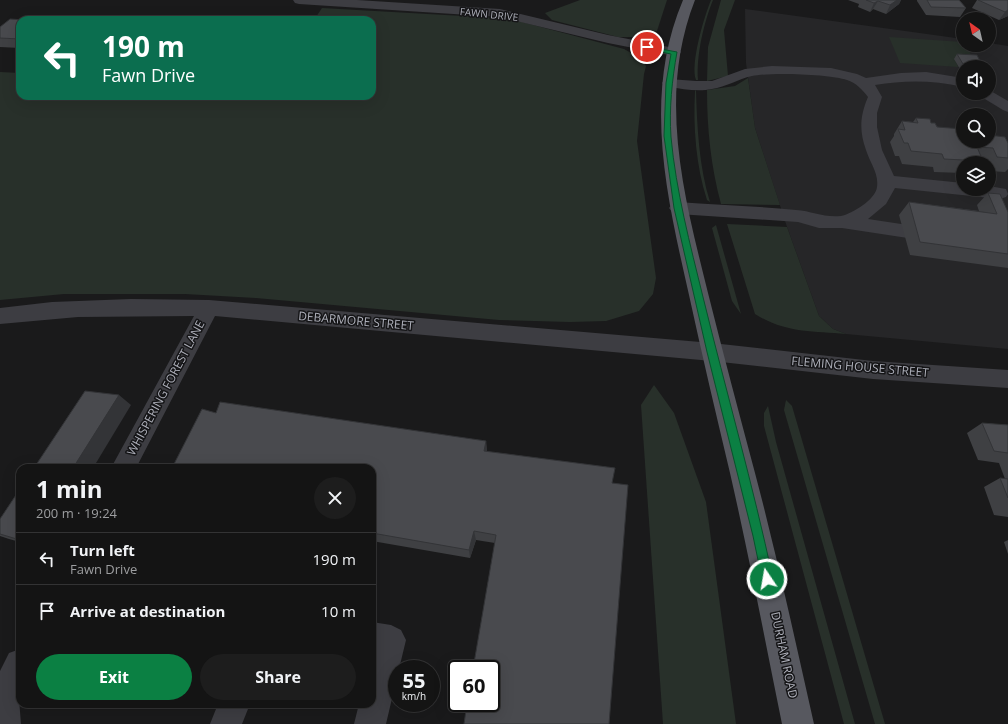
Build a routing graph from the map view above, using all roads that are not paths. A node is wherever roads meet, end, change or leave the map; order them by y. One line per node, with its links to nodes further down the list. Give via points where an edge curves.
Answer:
1 (299, 0): 3 (street, FAWN DRIVE, via 500,14)
2 (689, 0): 3 (main road, DURHAM ROAD, via 680,22)
3 (674, 52): 5 (main road, DURHAM ROAD)
4 (956, 81): 6 (street, via 936,77 901,76)
5 (669, 83): 6 (street, via 711,85 754,71 770,70 841,74); 11 (main road, DURHAM ROAD, via 668,136)
6 (863, 83): 9 (street, via 875,97 869,113 869,127 874,150)
7 (996, 100): 8 (street)
8 (1008, 107)
9 (886, 181): 10 (street); 12 (street, via 886,188 880,200 860,216)
10 (1000, 193)
11 (678, 208): 12 (street); 16 (main road, DURHAM ROAD)
12 (842, 222): 13 (street)
13 (951, 238)
14 (209, 308): 15 (street, DEBARMORE STREET, via 140,307 25,312); 16 (street, DEBARMORE STREET); 18 (street, WHISPERING FOREST LANE)
15 (0, 316)
16 (712, 352): 17 (street, FLEMING HOUSE STREET, via 873,370); 27 (main road, DURHAM ROAD, via 758,536)
17 (1008, 379)
18 (125, 464)
19 (376, 638): 21 (street, via 391,640)
20 (16, 672): 24 (street, via 3,697)
21 (376, 700)
22 (232, 708): 25 (street)
23 (374, 708): 26 (street)
24 (5, 724)
25 (226, 724)
26 (370, 724)
27 (798, 724)

